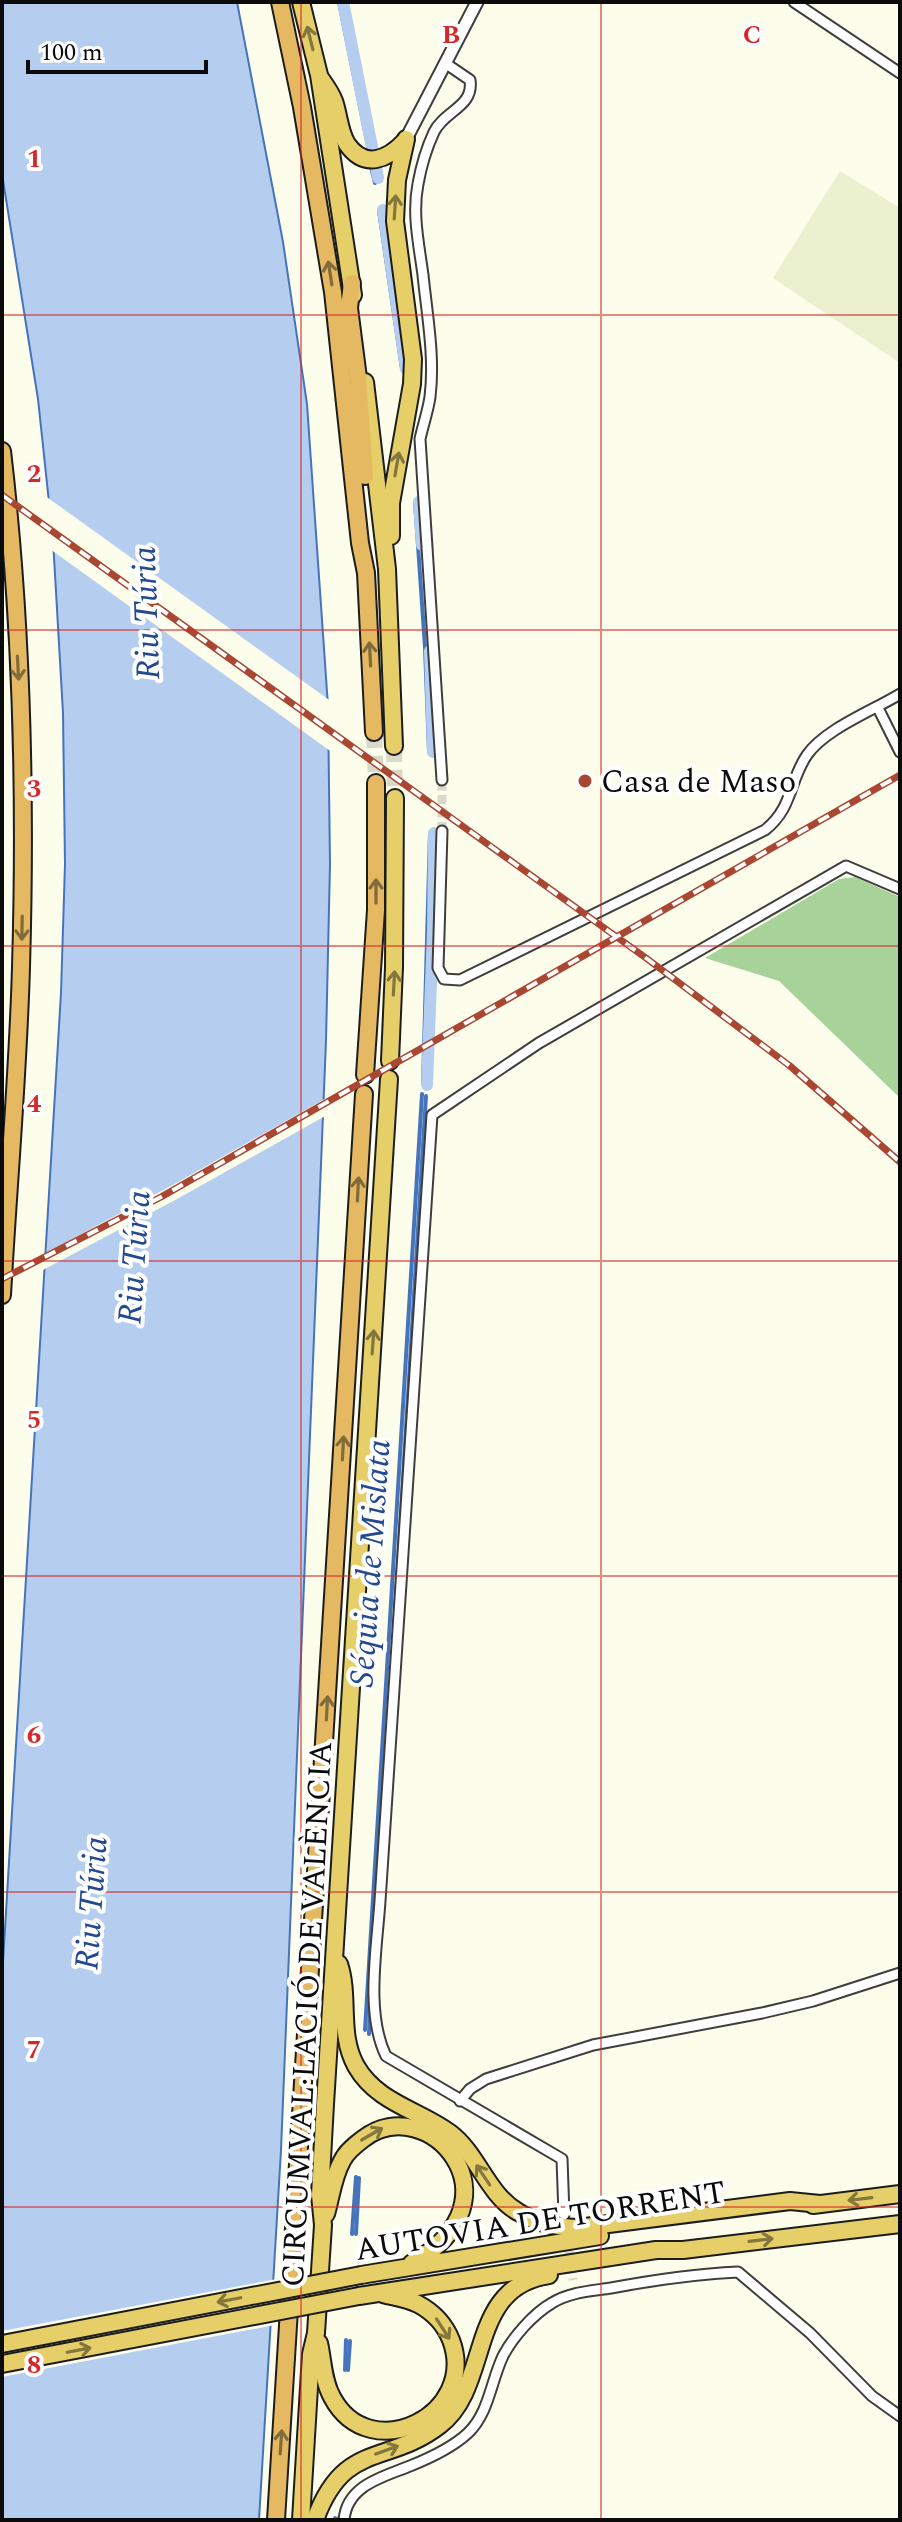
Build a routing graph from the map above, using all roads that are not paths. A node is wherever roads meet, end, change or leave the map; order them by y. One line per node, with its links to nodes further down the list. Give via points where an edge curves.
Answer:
1 (280, 2): 12 (highway, one-way to 1, via 333,292)
2 (301, 2): 7 (highway, one-way to 2)
3 (477, 2): 5 (street)
4 (794, 2): 6 (street)
5 (445, 63): 8 (street); 18 (street, via 470,80 471,87 461,107 435,131 416,206 431,354 430,397 420,439)
6 (900, 73)
7 (319, 75): 8 (highway, via 355,152 385,158); 9 (highway)
8 (406, 139): 11 (highway, one-way to 8, via 391,503 412,384 395,221)
9 (352, 283): 11 (highway); 12 (highway, via 349,308 370,544)
10 (2, 451): 27 (highway, one-way to 27, via 10,514 23,839)
11 (387, 569): 16 (highway)
12 (366, 573): 15 (highway, one-way to 12)
13 (900, 694): 14 (street)
14 (878, 708): 17 (street); 21 (street, via 820,740 805,757 788,803 765,830 460,980 444,979 438,968)
15 (374, 732)
16 (394, 746)
17 (900, 752)
18 (442, 780)
19 (376, 783): 24 (highway, one-way to 19, via 376,910)
20 (395, 798): 23 (highway, one-way to 20)
21 (442, 831)
22 (900, 889): 30 (street, via 846,866 539,1043 432,1115 374,2006 386,2056)
23 (390, 1061)
24 (365, 1075)
25 (389, 1079): 28 (highway, CIRCUMVAL·LACIÓ DE VALÈNCIA, one-way to 25)
26 (364, 1094): 45 (highway, CIRCUMVAL·LACIÓ DE VALÈNCIA, one-way to 26)
27 (2, 1295)
28 (335, 1951): 32 (highway, one-way to 28, via 790,2201 577,2228 556,2227 516,2212 453,2135 389,2100 357,2067 348,2046 344,1978); 35 (highway, CIRCUMVAL·LACIÓ DE VALÈNCIA, via 320,2195)
29 (900, 1973): 30 (street, via 775,2010 593,2045 486,2079)
30 (460, 2101): 33 (street, via 562,2159)
31 (900, 2194): 32 (highway, AUTOVIA DE TORRENT, one-way to 32)
32 (820, 2204): 37 (highway, AUTOVIA DE TORRENT)
33 (564, 2215)
34 (900, 2224): 36 (highway, AUTOVIA DE TORRENT, one-way to 34)
35 (323, 2225): 37 (highway, one-way to 37, via 342,2160 353,2146 384,2128 429,2135 454,2155 463,2203 453,2229); 41 (highway, CIRCUMVAL·LACIÓ DE VALÈNCIA)
36 (683, 2250): 39 (highway, AUTOVIA DE TORRENT); 47 (highway, one-way to 36, via 334,2482 350,2466 421,2438 455,2409 490,2318 510,2292 537,2277 658,2259)
37 (403, 2268): 42 (highway, AUTOVIA DE TORRENT, one-way to 42, bridge)
38 (573, 2280): 40 (street)
39 (377, 2292): 41 (highway, one-way to 41, via 419,2304 445,2328 453,2345 454,2380 423,2421 389,2431 371,2429 345,2414 325,2379); 43 (highway, AUTOVIA DE TORRENT, one-way to 39, bridge)
40 (575, 2294): 44 (street, via 738,2272); 48 (street, via 552,2303 519,2332 468,2433 449,2448 359,2490)
41 (316, 2333): 46 (highway, CIRCUMVAL·LACIÓ DE VALÈNCIA)
42 (2, 2344)
43 (2, 2364)
44 (900, 2416)
45 (276, 2520)
46 (301, 2520)
47 (315, 2520)
48 (344, 2520)

